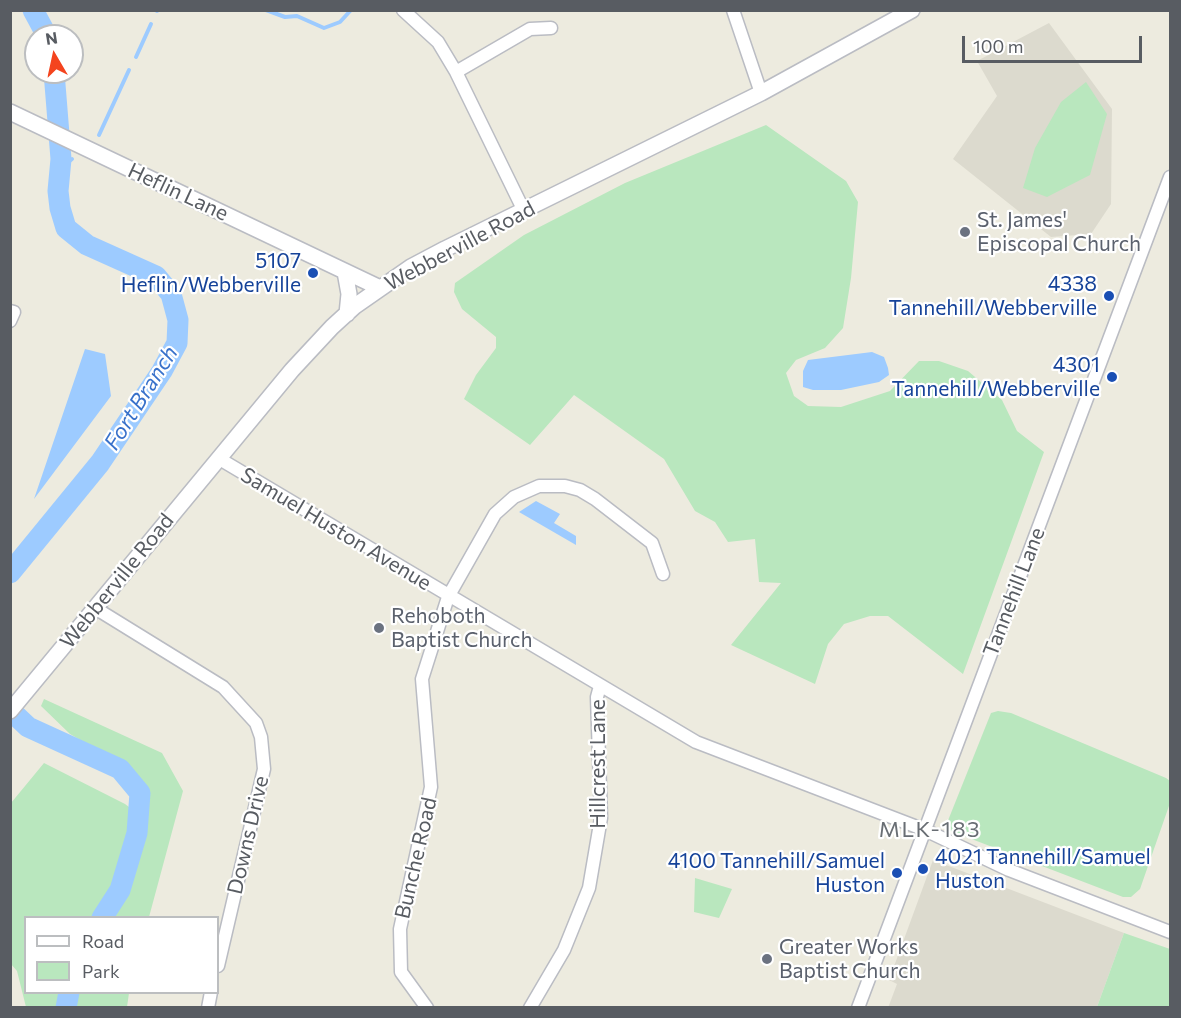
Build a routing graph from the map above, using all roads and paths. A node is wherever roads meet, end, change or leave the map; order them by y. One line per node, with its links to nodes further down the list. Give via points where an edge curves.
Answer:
1 (403, 10): 5 (street, via 438,42)
2 (733, 10): 6 (street)
3 (912, 10): 6 (street, Webberville Road)
4 (551, 28): 5 (street, via 530,29)
5 (456, 72): 9 (street)
6 (761, 93): 9 (street, Webberville Road)
7 (10, 112): 10 (street, Heflin Lane)
8 (1170, 177): 19 (street, Tannehill Lane)
9 (524, 211): 11 (street, Webberville Road, via 420,263)
10 (345, 272): 11 (street, Heflin Lane); 12 (street)
11 (380, 288): 12 (street, Webberville Road)
12 (347, 314): 13 (street, Webberville Road, via 312,346)
13 (218, 458): 15 (street, Samuel Huston Avenue); 16 (street, Webberville Road)
14 (663, 574): 15 (street, Bunche Road, via 652,543 595,499 565,486 539,486 514,497 495,514)
15 (448, 597): 17 (street, Samuel Huston Avenue); 22 (street, Bunche Road, via 422,679 431,787 400,929 401,972)
16 (95, 608): 18 (street, Webberville Road); 21 (street, Downs Drive, via 223,687 256,723 261,736 264,770)
17 (600, 686): 19 (street, Samuel Huston Avenue, via 711,749); 23 (street, Hillcrest Lane, via 597,720 601,818 589,888 564,950)
18 (15, 705)
19 (925, 830): 20 (street, Samuel Huston Avenue, via 1010,870); 24 (street, Tannehill Lane)
20 (1170, 932)
21 (219, 962)
22 (427, 1008)
23 (530, 1008)
24 (858, 1008)

